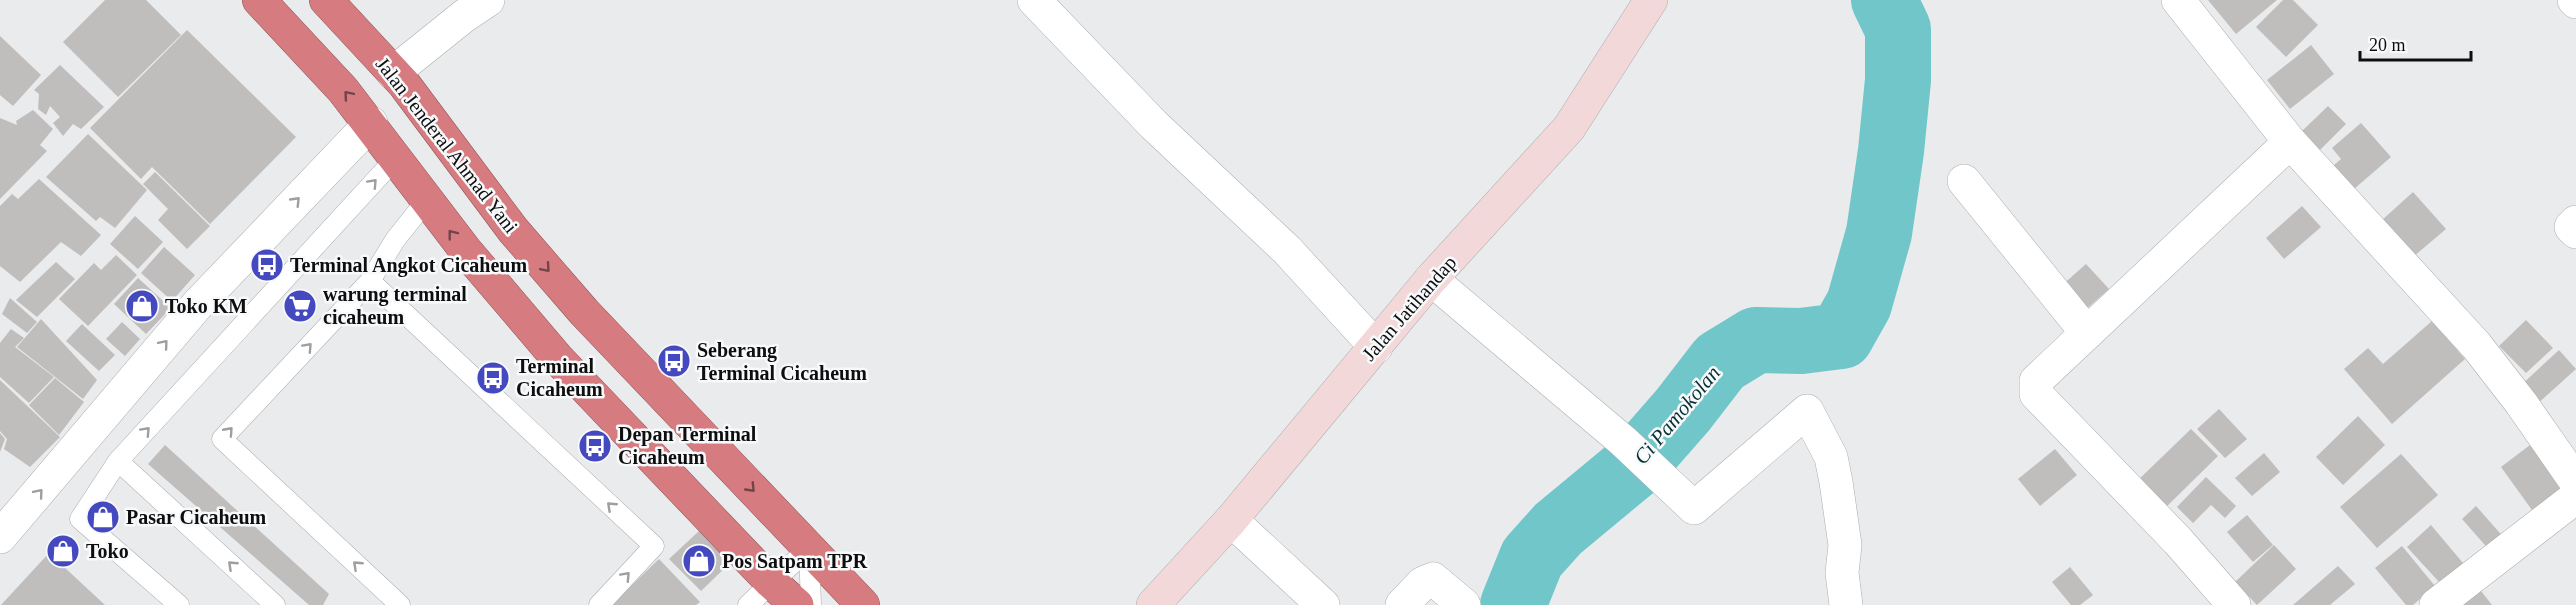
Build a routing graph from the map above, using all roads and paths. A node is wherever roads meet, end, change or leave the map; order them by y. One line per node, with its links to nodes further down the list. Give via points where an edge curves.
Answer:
1 (259, 0): 8 (highway, one-way to 1)
2 (326, 0): 7 (highway, Jalan Jenderal Ahmad Yani)
3 (488, 0): 7 (street)
4 (1651, 0): 15 (street, Jalan Jatihandap, via 1569,128)
5 (2178, 0): 9 (street)
6 (1038, 1): 18 (street, via 1154,125 1287,250)
7 (393, 73): 24 (highway, Jalan Jenderal Ahmad Yani, one-way to 24, via 513,230 584,312)
8 (371, 123): 10 (highway); 23 (street, one-way to 8, via 198,304)
9 (2290, 142): 17 (street); 20 (street, via 2476,345)
10 (396, 158): 12 (highway); 19 (lane, one-way to 10)
11 (1964, 181): 17 (street)
12 (426, 201): 16 (lane, via 395,240); 25 (highway, one-way to 12, via 558,359)
13 (2576, 222): 14 (street, via 2571,227)
14 (2576, 232)
15 (1431, 279): 18 (street, Jalan Jatihandap); 38 (street, via 1623,441 1694,508 1807,411 1831,457 1845,545 1842,573)
16 (370, 281): 28 (lane, one-way to 16, via 222,439); 29 (lane, one-way to 16, via 654,546)
17 (2087, 333): 39 (street, via 2036,381 2036,394)
18 (1376, 347): 22 (street, Jalan Jatihandap)
19 (118, 461): 26 (lane, via 80,519); 27 (lane, one-way to 19)
20 (2571, 463)
21 (2576, 497): 40 (street)
22 (1231, 520): 34 (street, Jalan Jatihandap); 35 (street)
23 (0, 537)
24 (809, 548): 25 (lane); 32 (lane); 33 (highway, Jalan Jenderal Ahmad Yani)
25 (771, 582): 30 (lane); 31 (highway)
26 (179, 605)
27 (275, 605)
28 (400, 605)
29 (598, 605)
30 (748, 605)
31 (797, 605)
32 (812, 605)
33 (863, 605)
34 (1153, 605)
35 (1323, 605)
36 (1402, 605): 37 (street, via 1423,583 1433,579)
37 (1464, 605)
38 (1846, 605)
39 (2234, 605)
40 (2436, 605)

